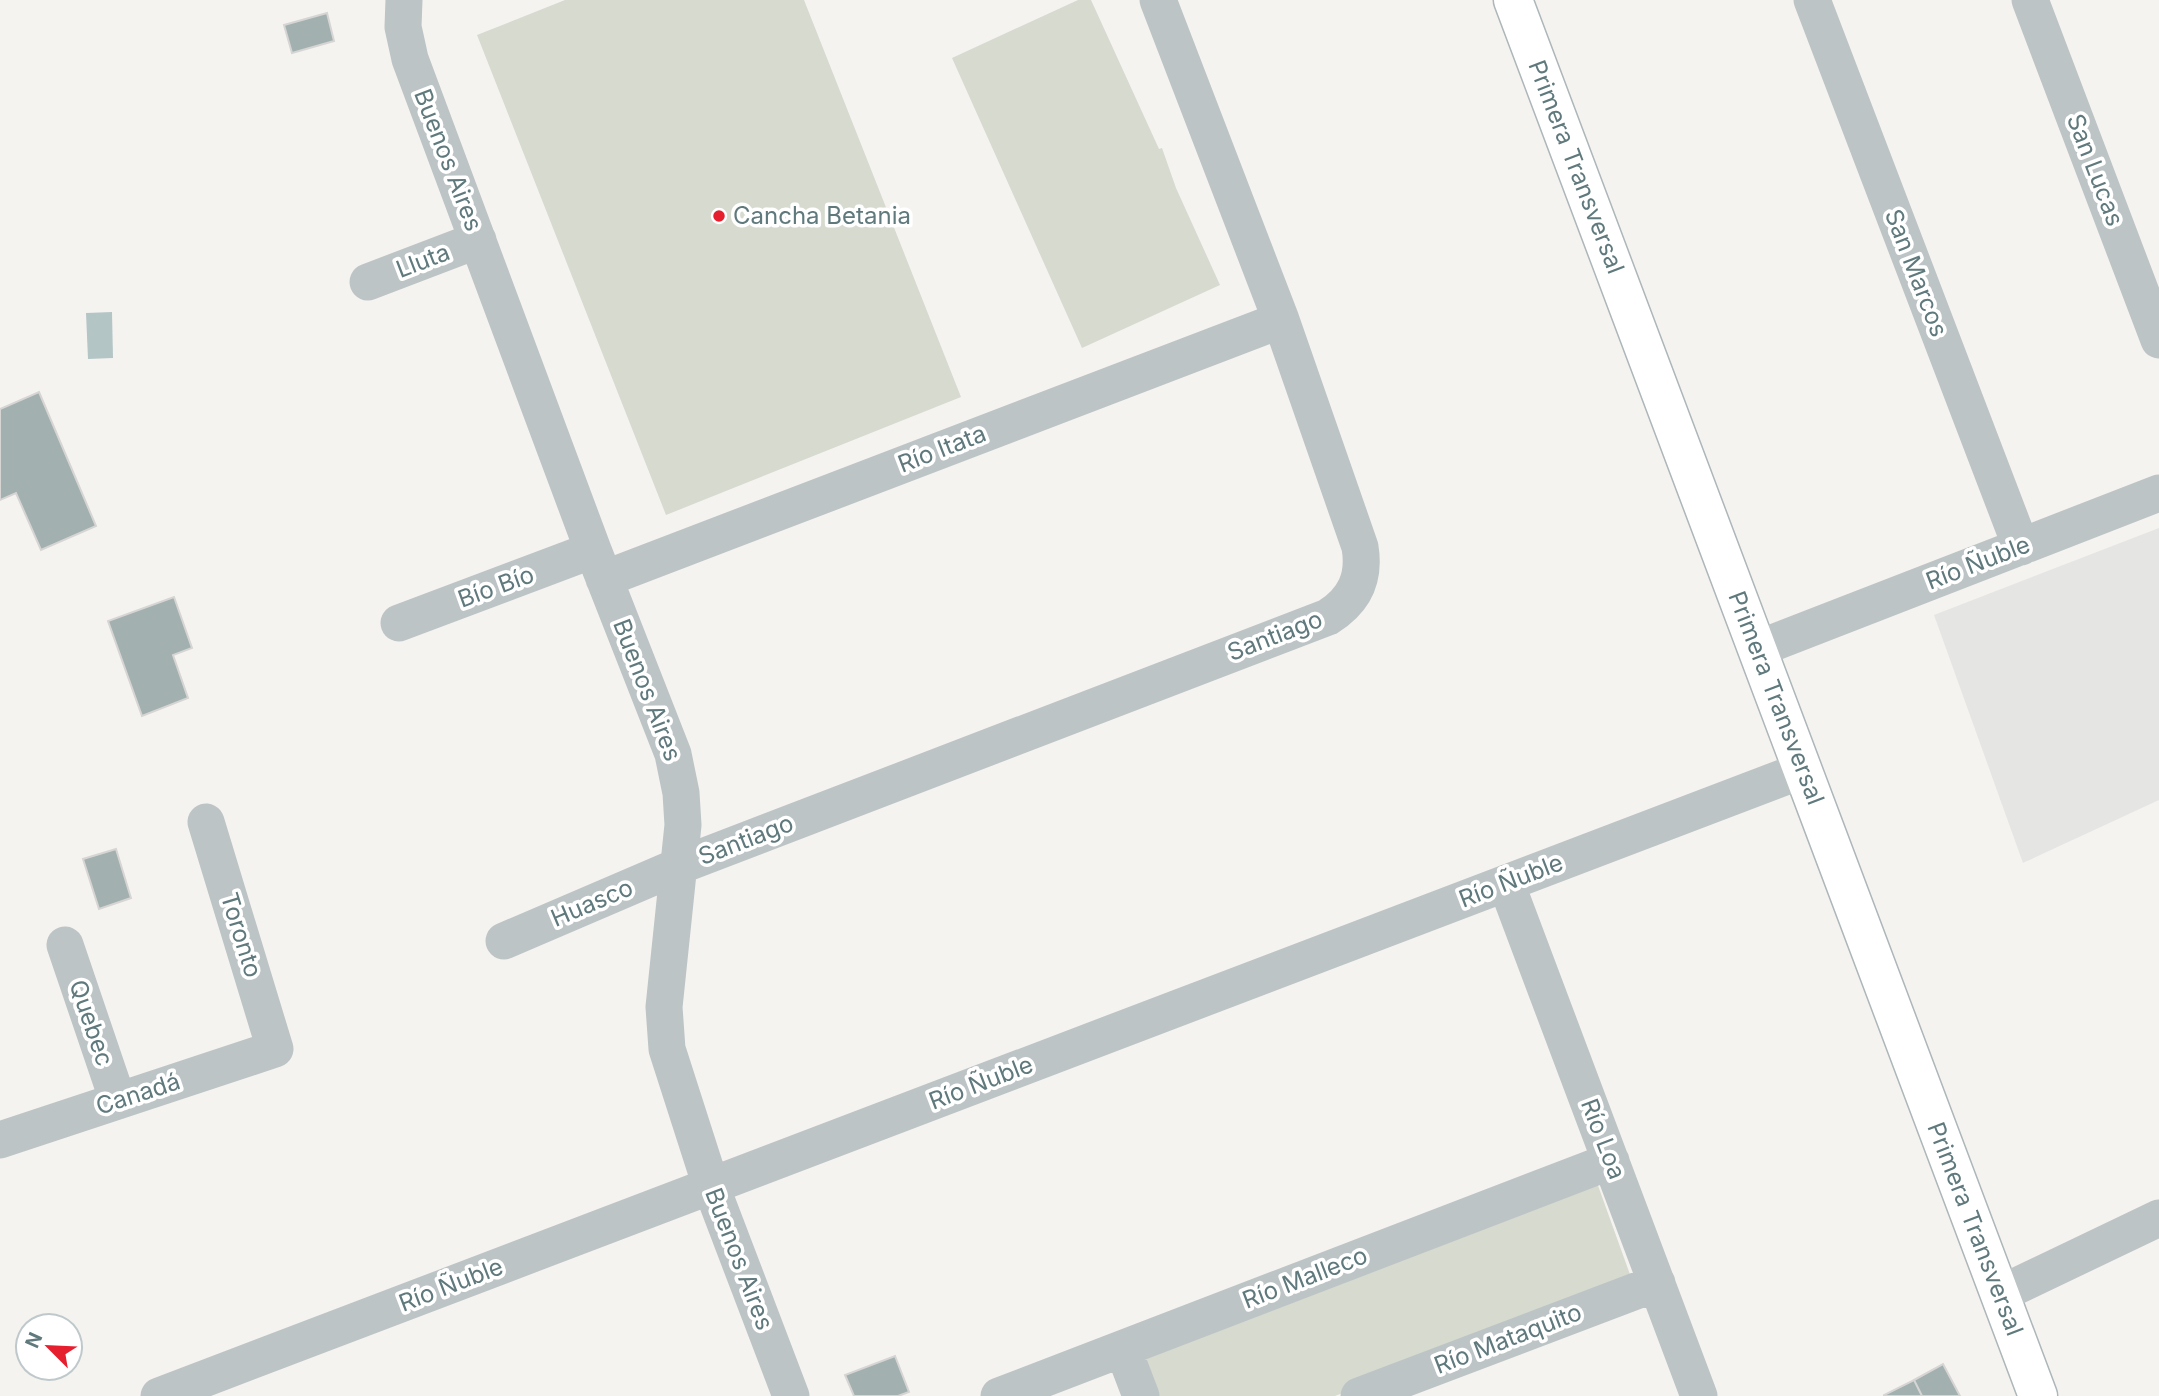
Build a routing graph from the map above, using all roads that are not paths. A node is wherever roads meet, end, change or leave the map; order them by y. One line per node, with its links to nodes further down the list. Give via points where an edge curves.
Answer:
1 (404, 0): 6 (street, Buenos Aires, via 403,27 410,59)
2 (1158, 0): 8 (street, Santiago)
3 (1513, 0): 14 (main road, Primera Transversal)
4 (1812, 0): 11 (street, San Marcos)
5 (2030, 0): 9 (street, San Lucas)
6 (478, 240): 7 (street, Lluta); 12 (street, Buenos Aires)
7 (368, 282)
8 (1281, 320): 12 (street, Río Itata); 17 (street, Santiago, via 1360,547 1361,576 1339,610)
9 (2159, 340)
10 (2159, 493): 11 (street, Río Ñuble)
11 (2021, 547): 14 (street, Río Ñuble)
12 (599, 564): 13 (street, Bío Bío); 17 (street, Buenos Aires, via 679,773)
13 (398, 623)
14 (1757, 649): 15 (main road, Primera Transversal)
15 (1803, 770): 18 (street, Río Ñuble); 28 (main road, Primera Transversal)
16 (206, 822): 21 (street, Toronto)
17 (679, 866): 19 (street, Huasco); 25 (street, Buenos Aires, via 664,1027 672,1071)
18 (1506, 883): 24 (street, Río Loa); 25 (street, Río Ñuble)
19 (504, 941)
20 (65, 945): 22 (street, Quebec)
21 (275, 1049): 22 (street, Canadá)
22 (118, 1101): 23 (street, Canadá)
23 (0, 1140)
24 (1611, 1161): 27 (street, Río Loa); 29 (street, Río Malleco)
25 (711, 1186): 30 (street, Río Ñuble); 31 (street, Buenos Aires)
26 (2159, 1219): 28 (street)
27 (1657, 1283): 34 (street, Río Mataquito); 35 (street, Río Loa)
28 (2000, 1294): 36 (main road, Primera Transversal)
29 (1123, 1349): 32 (street, Río Malleco); 33 (street)
30 (159, 1396)
31 (791, 1396)
32 (999, 1396)
33 (1141, 1396)
34 (1359, 1396)
35 (1699, 1396)
36 (2038, 1396)

